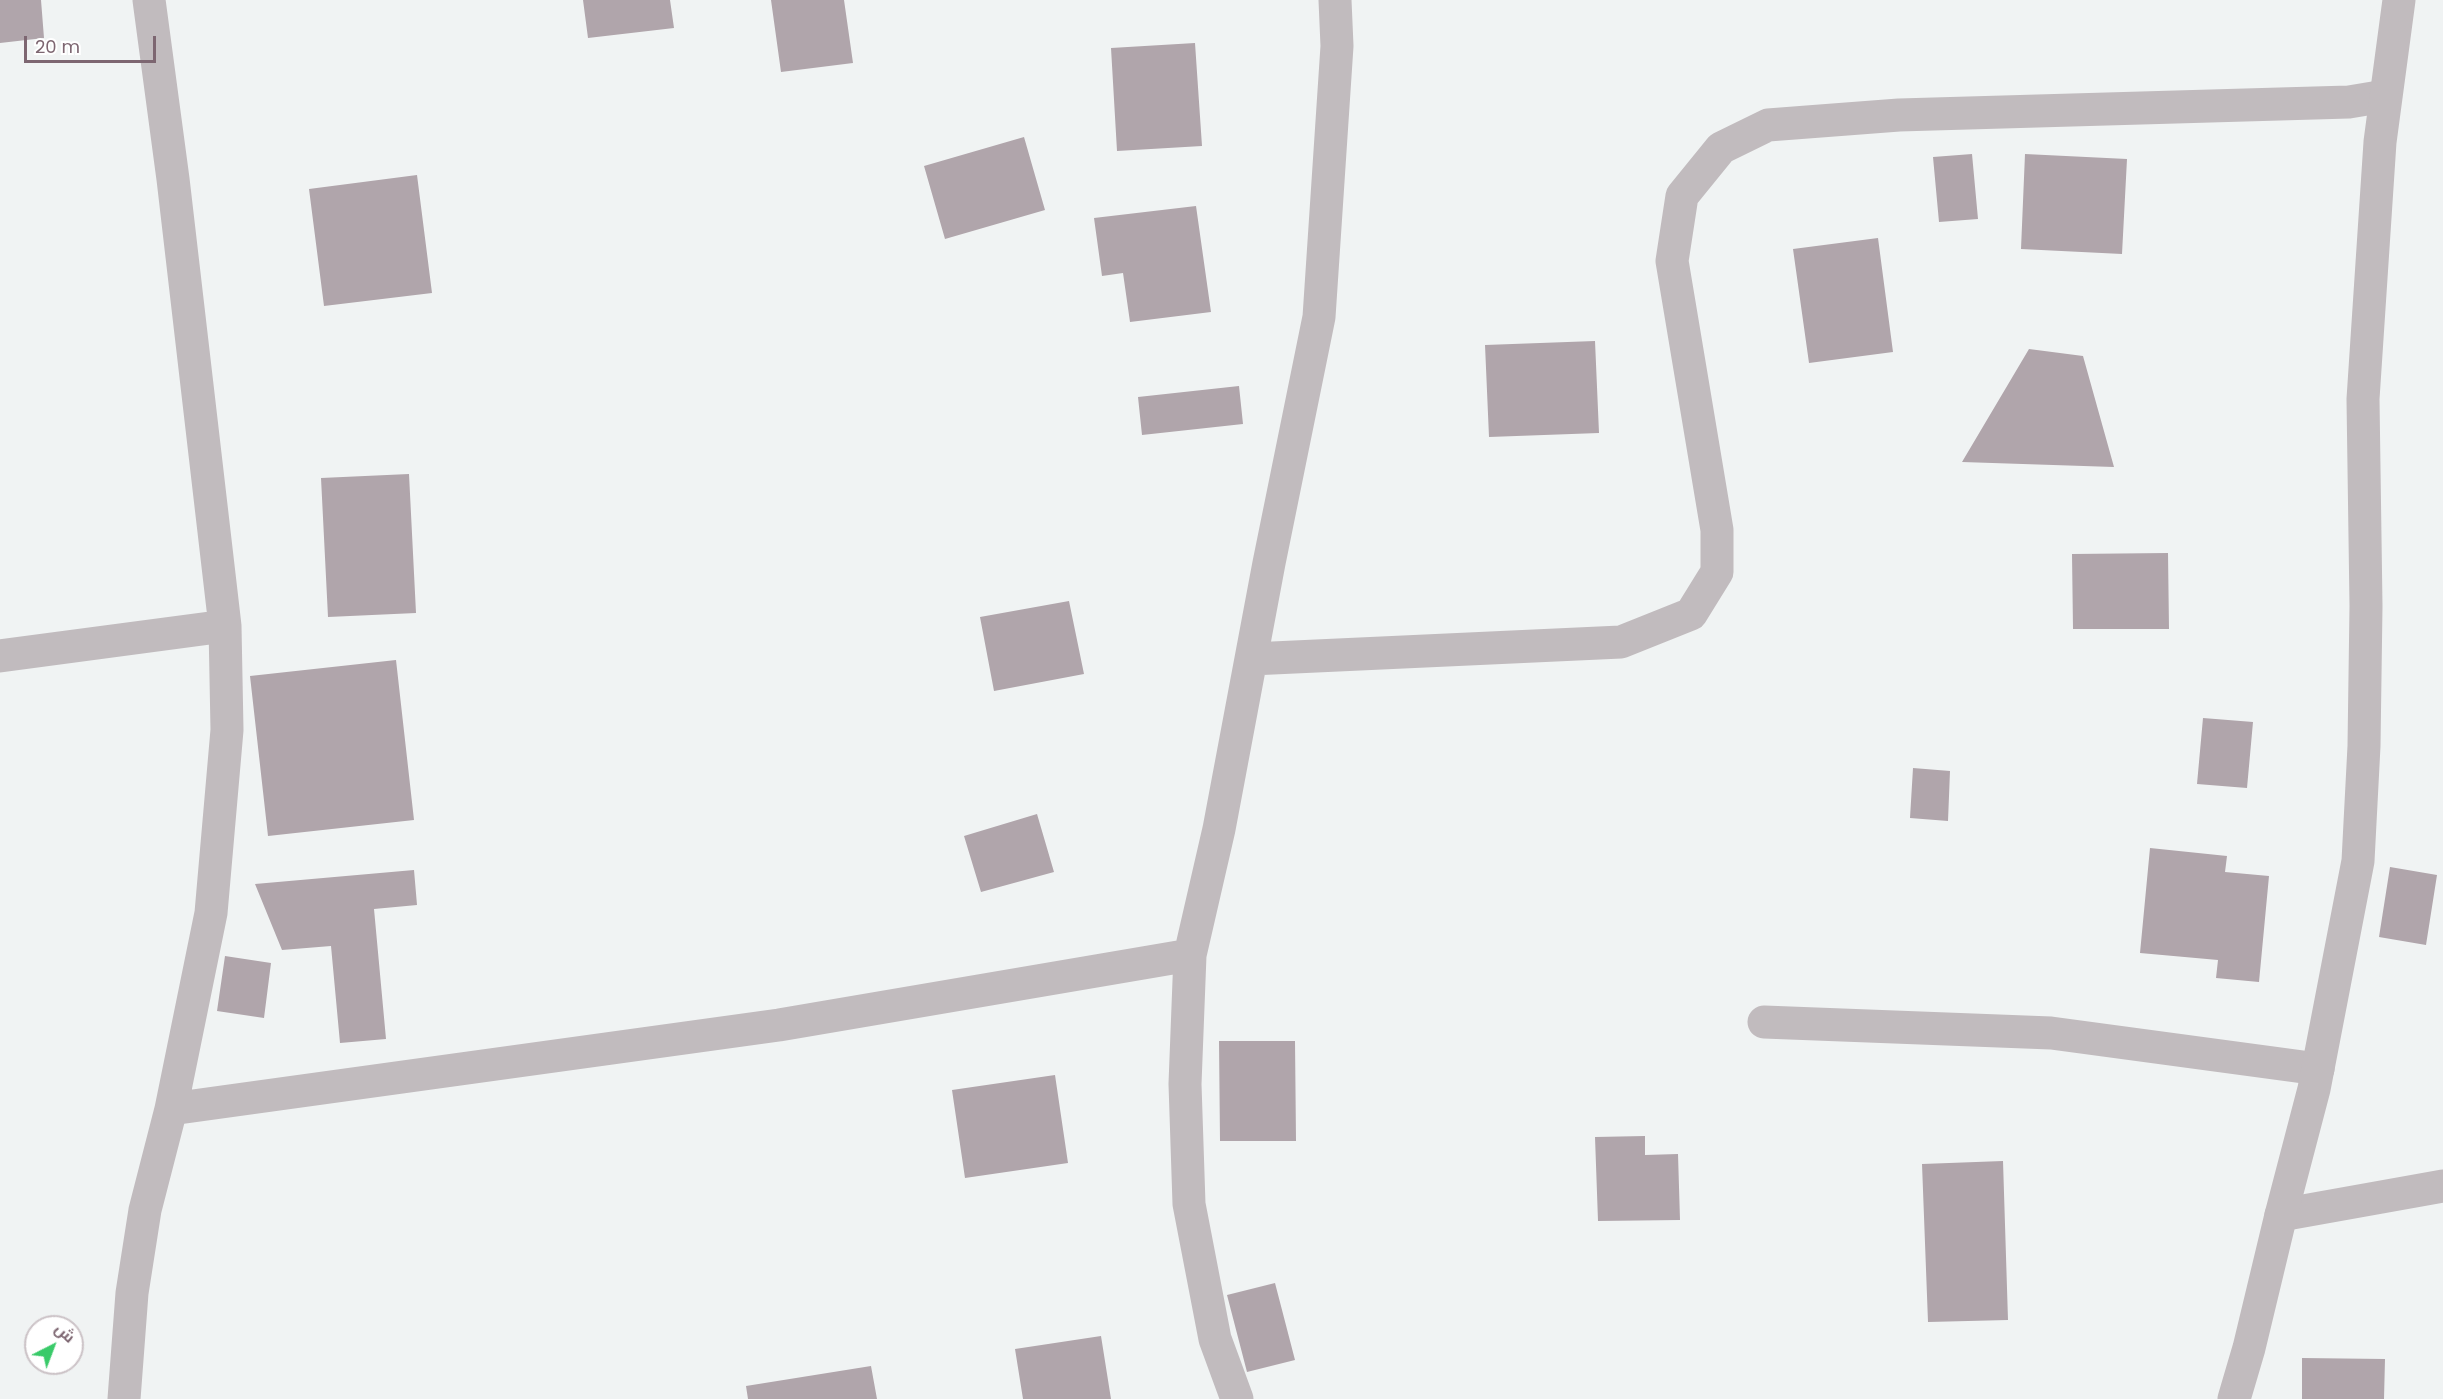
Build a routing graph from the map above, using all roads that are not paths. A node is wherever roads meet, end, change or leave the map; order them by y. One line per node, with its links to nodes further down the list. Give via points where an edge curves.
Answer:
1 (149, 0): 5 (street)
2 (1335, 0): 7 (street, via 1337,46 1319,317)
3 (2399, 0): 4 (street)
4 (2385, 96): 7 (street, via 2349,102 1899,116 1768,125 1721,148 1682,196 1672,261 1718,530 1717,573 1691,614 1621,642); 10 (street, via 2362,399 2366,606 2358,861)
5 (225, 626): 6 (street); 11 (street, via 227,730 212,913)
6 (0, 656)
7 (1251, 658): 8 (street, via 1219,829)
8 (1190, 955): 11 (street, via 779,1025); 15 (street, via 1185,1084 1189,1204 1215,1339)
9 (1764, 1022): 10 (street, via 2051,1033)
10 (2318, 1069): 13 (street)
11 (171, 1109): 14 (street, via 145,1210 132,1293)
12 (2443, 1186): 13 (street)
13 (2281, 1215): 16 (street)
14 (124, 1399)
15 (1237, 1399)
16 (2234, 1399)

